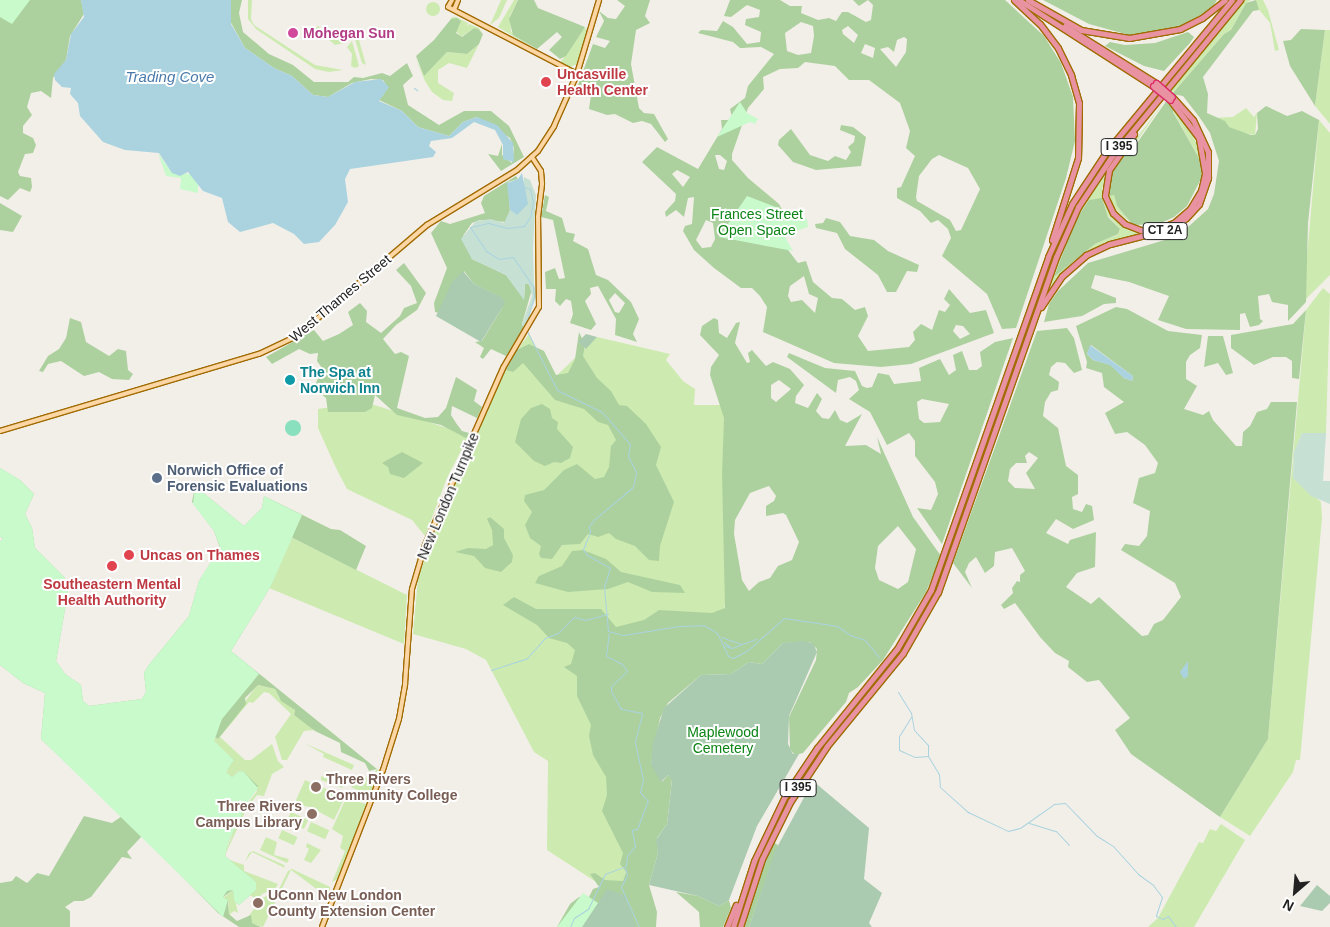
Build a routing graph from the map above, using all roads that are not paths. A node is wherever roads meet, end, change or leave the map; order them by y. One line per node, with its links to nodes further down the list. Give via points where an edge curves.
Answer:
1 (452, 0): 10 (main road, via 448,7)
2 (458, 0): 10 (main road)
3 (599, 0): 11 (main road, West Thames Street)
4 (1014, 0): 16 (highway, via 1056,45 1071,76 1080,106 1078,158)
5 (1019, 0): 12 (highway)
6 (1027, 0): 7 (highway, via 1081,30 1128,38 1180,29 1202,18); 12 (highway, CT 2A)
7 (1225, 0)
8 (1232, 0): 16 (highway, I 395, via 1095,167 1072,204)
9 (1240, 0): 14 (highway, I 395)
10 (454, 10): 11 (main road)
11 (577, 74): 15 (main road, West Thames Street, via 550,134)
12 (1154, 84): 13 (highway, CT 2A, bridge)
13 (1171, 98): 14 (highway, via 1200,141 1205,158 1205,178 1199,196 1187,213 1168,225 1150,230 1133,228 1118,219 1109,207 1105,190 1111,167); 17 (highway, CT 2A, via 1192,119 1207,148 1209,173 1199,203 1171,228 1110,244 1081,258 1059,279)
14 (1142, 120): 17 (highway, I 395, via 1106,163 1078,207)
15 (532, 157): 18 (main road, West Thames Street, via 517,170 427,225 306,328 281,345); 20 (main road, New London Turnpike, via 542,183 538,217 541,288 537,314 503,368 425,545 412,589 406,684 399,719 383,770)
16 (1048, 257): 19 (highway, I 395, via 928,598 905,638 817,748 787,792 763,839)
17 (1035, 316): 23 (highway, I 395, via 950,564 928,612 905,649 827,746 788,806 760,864)
18 (0, 431)
19 (742, 894): 21 (highway); 22 (highway, I 395)
20 (322, 927)
21 (727, 927)
22 (733, 927)
23 (740, 927)

